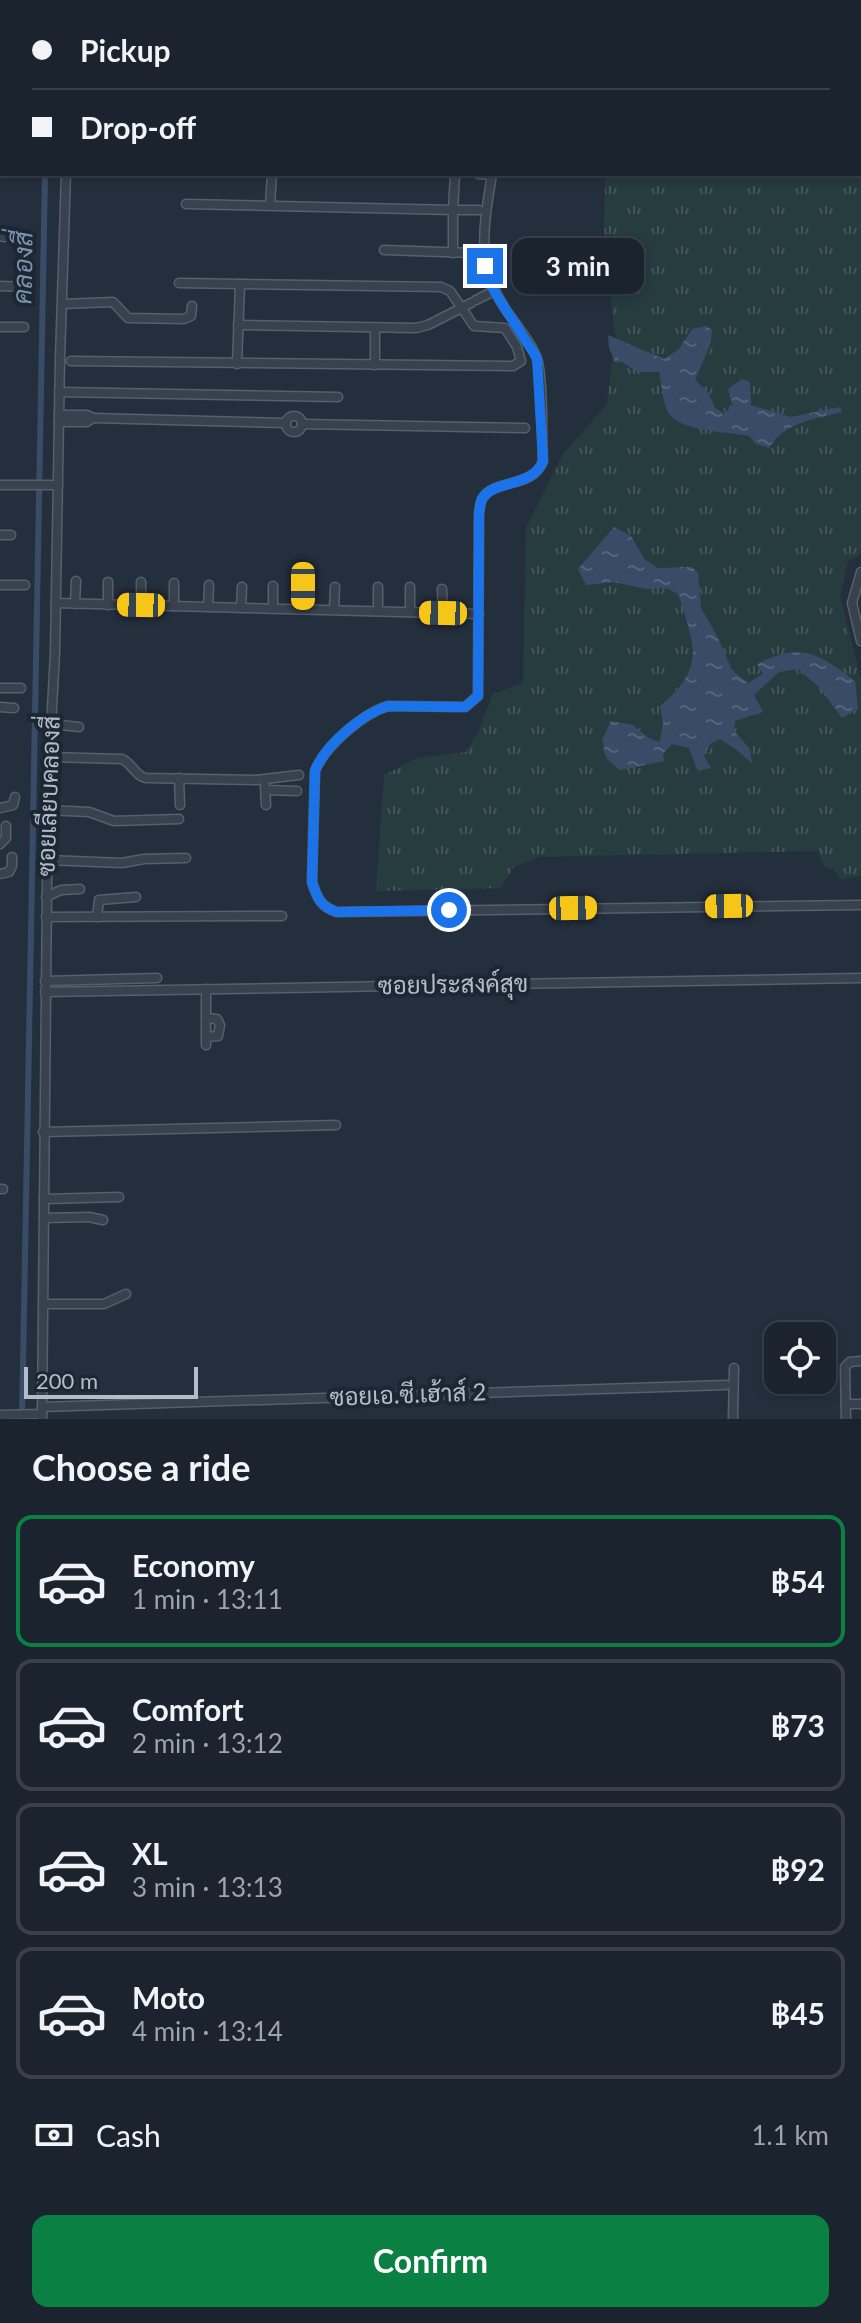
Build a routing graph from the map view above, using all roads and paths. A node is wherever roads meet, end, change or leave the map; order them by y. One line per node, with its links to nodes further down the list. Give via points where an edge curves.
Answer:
1 (66, 176): 17 (street, ซอยเลียบคลองสี่)
2 (272, 176): 6 (street)
3 (455, 176): 7 (street)
4 (492, 176): 16 (street, via 484,251)
5 (186, 204): 6 (street)
6 (270, 205): 7 (street)
7 (453, 210): 8 (street); 10 (street)
8 (479, 210)
9 (384, 250): 10 (street)
10 (453, 253): 11 (street)
11 (473, 253)
12 (179, 283): 13 (street)
13 (240, 284): 19 (street, via 441,287); 20 (street)
14 (0, 286): 15 (street)
15 (27, 287)
16 (494, 291): 19 (street); 63 (street, via 537,358 543,461 535,473 482,499)
17 (62, 304): 18 (street, via 113,302 128,318 184,319 191,316); 27 (street, ซอยเลียบคลองสี่)
18 (192, 306)
19 (460, 308): 23 (street, via 423,326); 26 (street, via 474,326 505,328 520,363)
20 (238, 325): 23 (street); 25 (street)
21 (0, 327): 22 (street)
22 (24, 327)
23 (375, 328): 26 (street)
24 (71, 361): 25 (street)
25 (237, 364): 26 (street)
26 (375, 365)
27 (59, 392): 28 (street); 29 (street, ซอยเลียบคลองสี่)
28 (338, 397)
29 (59, 418): 30 (street, via 286,423 294,432 302,424); 32 (street, ซอยเลียบคลองสี่)
30 (525, 428)
31 (0, 485): 32 (street)
32 (54, 485): 50 (street, ซอยเลียบคลองสี่)
33 (0, 535): 34 (street)
34 (11, 535)
35 (861, 572): 64 (street, via 852,603)
36 (76, 581): 51 (street)
37 (108, 582): 52 (street)
38 (141, 582): 53 (street)
39 (174, 583): 54 (street)
40 (0, 585): 41 (street)
41 (25, 585)
42 (209, 585): 55 (street)
43 (273, 586): 57 (street)
44 (303, 586): 58 (street)
45 (242, 587): 56 (street)
46 (335, 587): 59 (street)
47 (378, 587): 60 (street)
48 (410, 587): 61 (street)
49 (442, 589): 62 (street)
50 (56, 603): 51 (street); 69 (street, ซอยเลียบคลองสี่)
51 (75, 604): 52 (street)
52 (108, 605): 53 (street)
53 (141, 605): 54 (street)
54 (174, 606): 55 (street)
55 (208, 607): 56 (street)
56 (241, 608): 57 (street)
57 (273, 609): 58 (street)
58 (303, 609): 59 (street)
59 (334, 610): 60 (street)
60 (378, 611): 61 (street)
61 (410, 612): 62 (street)
62 (443, 613): 63 (street)
63 (479, 614): 92 (street, via 480,684 473,703 377,709 319,759 312,882 325,908 337,912)
64 (861, 641)
65 (0, 688): 66 (street)
66 (21, 688)
67 (0, 707): 68 (street)
68 (14, 708)
69 (51, 724): 70 (street); 71 (street, ซอยเลียบคลองสี่)
70 (79, 727)
71 (49, 757): 73 (street, via 116,758 130,762 141,777); 81 (street, ซอยเลียบคลองสี่)
72 (299, 775): 74 (street)
73 (179, 778): 74 (street); 78 (street)
74 (265, 778): 75 (street)
75 (266, 790): 76 (street); 79 (street)
76 (297, 791)
77 (15, 797): 80 (street, via 13,805)
78 (180, 805)
79 (266, 805)
80 (0, 808)
81 (47, 810): 82 (street, via 89,812 114,821); 87 (street, ซอยเลียบคลองสี่)
82 (179, 819)
83 (6, 826): 84 (street)
84 (0, 844)
85 (12, 857): 88 (street, via 12,869)
86 (186, 858): 87 (street, via 122,863)
87 (47, 860): 90 (street, ซอยเลียบคลองสี่)
88 (0, 874)
89 (80, 889): 90 (street)
90 (46, 897): 94 (street, ซอยเลียบคลองสี่)
91 (136, 897): 95 (street, via 99,900)
92 (861, 905)
93 (282, 916): 95 (street)
94 (46, 917): 95 (street); 98 (street, ซอยเลียบคลองสี่)
95 (97, 917)
96 (157, 978): 98 (street)
97 (861, 978): 99 (street, ซอยประสงค์สุข)
98 (45, 981): 100 (street, ซอยเลียบคลองสี่)
99 (206, 989): 100 (street, ซอยประสงค์สุข); 101 (street, via 206,1018 217,1019 220,1025 218,1036)
100 (45, 992): 103 (street, ซอยเลียบคลองสี่)
101 (206, 1041)
102 (336, 1125): 103 (street)
103 (43, 1132): 105 (street, ซอยเลียบคลองสี่)
104 (119, 1197): 105 (street)
105 (44, 1199): 106 (street, ซอยเลียบคลองสี่)
106 (44, 1218): 107 (street); 109 (street, ซอยเลียบคลองสี่)
107 (103, 1220)
108 (126, 1294): 109 (street, via 104,1304)
109 (43, 1304): 115 (street, ซอยเลียบคลองสี่)
110 (861, 1361): 113 (street, via 845,1367)
111 (734, 1368): 117 (street)
112 (726, 1385): 115 (street, ซอยเอ.ซี.เฮ้าส์ 2)
113 (846, 1404): 114 (street); 118 (street)
114 (861, 1404)
115 (41, 1413): 116 (street, ซอยเอ.ซี.เฮ้าส์ 2)
116 (2, 1414)
117 (733, 1419)
118 (846, 1419)

